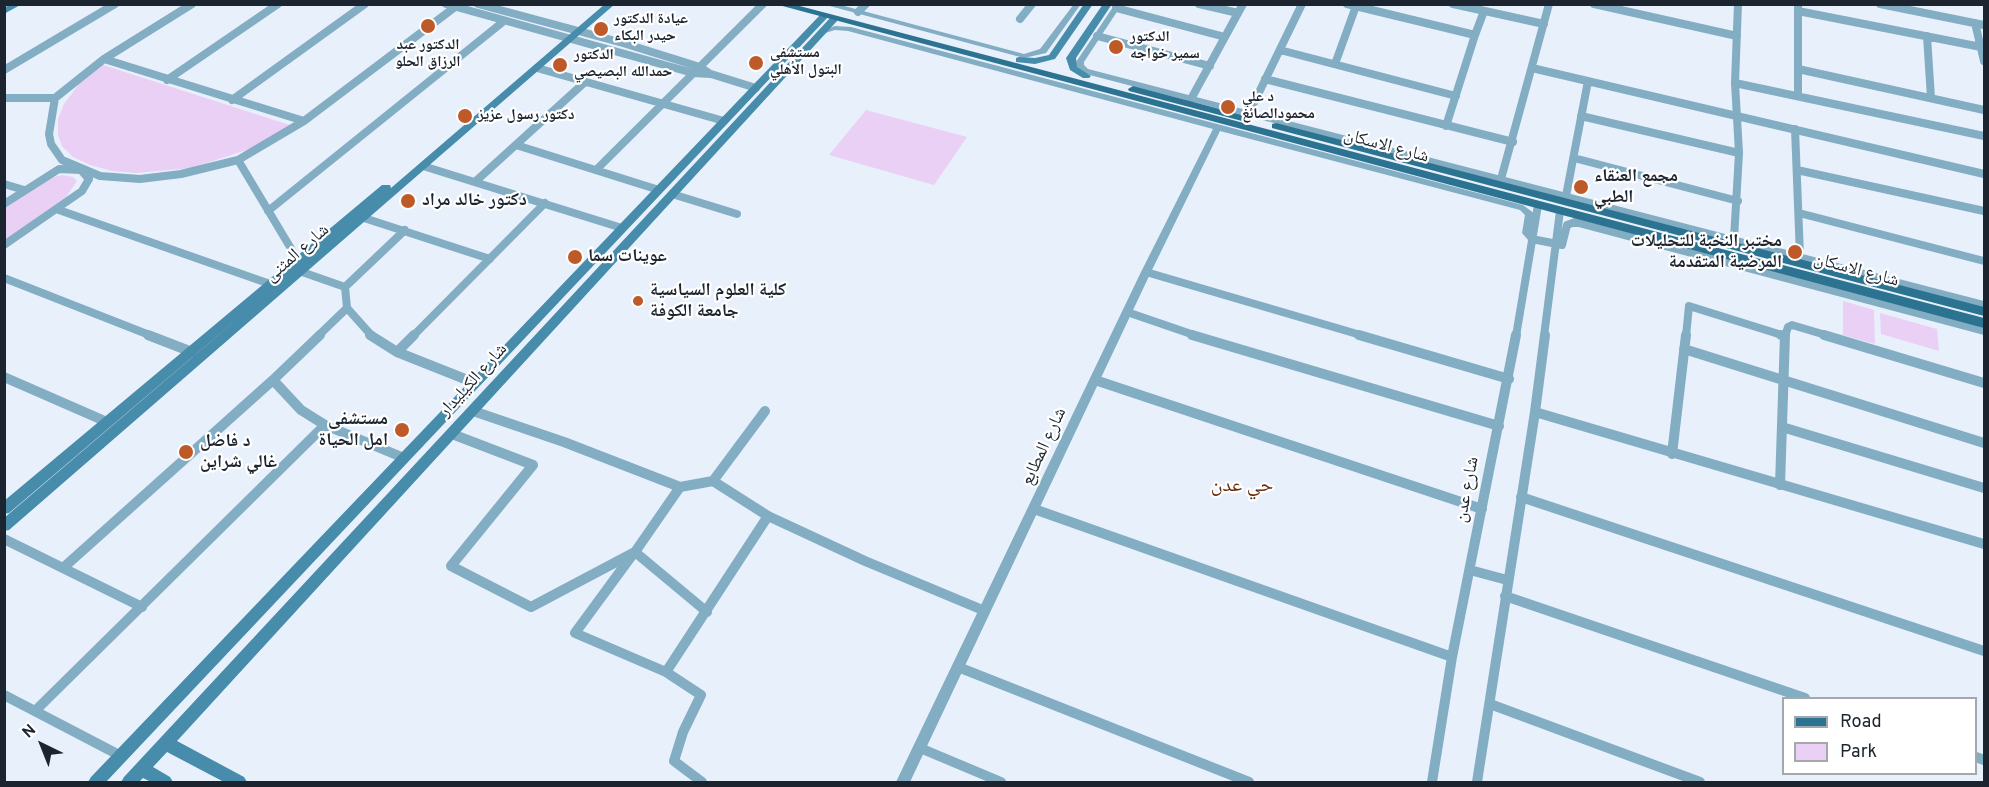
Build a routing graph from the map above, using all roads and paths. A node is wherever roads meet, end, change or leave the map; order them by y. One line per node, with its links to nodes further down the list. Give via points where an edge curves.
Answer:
1 (18, 4): 32 (main road)
2 (115, 4): 63 (street)
3 (192, 4): 54 (street)
4 (278, 4): 68 (street)
5 (365, 4): 80 (street)
6 (446, 4): 28 (street)
7 (477, 4): 42 (street)
8 (599, 4): 42 (main road, شارع المثنى)
9 (611, 4): 42 (main road, شارع المثنى)
10 (763, 4): 59 (street)
11 (779, 4): 30 (main road, شارع الاسكان)
12 (807, 4): 30 (main road, شارع الاسكان)
13 (866, 4): 33 (street)
14 (1032, 4): 35 (street)
15 (1078, 4): 50 (street, via 1038,54 1024,56)
16 (1199, 4): 34 (street)
17 (1243, 4): 34 (street)
18 (1302, 4): 52 (street)
19 (1347, 4): 27 (street)
20 (1454, 4): 31 (street)
21 (1549, 4): 39 (street)
22 (1594, 4): 45 (street)
23 (1738, 4): 45 (street)
24 (1880, 4): 38 (street)
25 (1088, 6): 37 (main road, via 1085,18); 55 (main road, via 1052,57)
26 (1115, 6): 37 (main road); 44 (street); 47 (street)
27 (1356, 6): 43 (street); 57 (street)
28 (455, 7): 36 (street); 87 (street)
29 (1798, 8): 46 (street); 62 (street)
30 (829, 11): 33 (street); 41 (main road, شارع الكيليدار); 48 (main road, شارع الاسكان); 50 (main road, شارع الاسكان)
31 (1484, 11): 39 (street); 43 (street)
32 (4, 12)
33 (858, 12): 50 (street)
34 (1238, 14): 47 (street)
35 (1020, 19)
36 (504, 21): 42 (street); 120 (street)
37 (1095, 21): 66 (main road, via 1071,58 1073,68)
38 (1975, 23): 40 (street); 51 (street)
39 (1544, 24): 61 (street)
40 (1984, 25)
41 (817, 31): 48 (street, via 841,28); 73 (main road, شارع الكيليدار); 113 (main road, شارع الكيليدار)
42 (570, 34): 49 (street); 53 (street); 60 (main road, شارع المثنى); 127 (main road, شارع المثنى)
43 (1475, 35): 75 (street)
44 (1097, 36): 58 (street); 72 (street, via 1080,66)
45 (1737, 36): 71 (street)
46 (1927, 36): 51 (street); 78 (street)
47 (1225, 37): 58 (street)
48 (918, 45): 82 (main road, شارع الاسكان)
49 (631, 46): 53 (street); 59 (street)
50 (976, 46): 55 (main road, شارع الاسكان)
51 (1981, 47): 56 (street)
52 (1280, 50): 57 (street); 67 (street)
53 (622, 53): 64 (street)
54 (104, 59): 68 (street); 77 (street)
55 (1018, 60): 66 (main road, شارع الاسكان)
56 (1984, 61)
57 (1335, 64): 75 (street)
58 (1210, 66): 79 (street)
59 (700, 67): 64 (street); 65 (street)
60 (537, 68): 70 (street); 101 (main road, شارع المثنى)
61 (1532, 68): 69 (street); 96 (street)
62 (1798, 69): 74 (street); 78 (street)
63 (4, 70)
64 (693, 73): 65 (street); 81 (street)
65 (711, 74): 73 (street)
66 (1086, 76): 72 (main road, شارع الاسكان)
67 (1265, 79): 89 (street); 90 (street)
68 (167, 80): 80 (street)
69 (1588, 81): 85 (street); 86 (street)
70 (585, 82): 81 (street); 97 (street)
71 (1735, 82): 74 (street); 86 (street)
72 (1123, 84): 79 (street); 83 (main road, شارع الاسكان)
73 (756, 88): 88 (main road, شارع الكيليدار)
74 (1798, 95): 94 (street)
75 (1456, 96): 90 (street)
76 (4, 98): 77 (street)
77 (55, 98): 103 (street, via 49,123 51,144 62,160)
78 (1931, 98): 84 (street)
79 (1191, 99): 83 (street)
80 (232, 100): 87 (street)
81 (662, 104): 88 (street); 104 (street)
82 (1147, 105): 89 (main road, شارع الاسكان); 91 (street)
83 (1217, 108): 89 (main road, شارع الاسكان)
84 (1984, 110)
85 (1581, 116): 98 (street); 99 (street)
86 (1736, 116): 92 (street); 98 (street)
87 (304, 121): 100 (street)
88 (724, 121): 112 (main road, شارع الكيليدار)
89 (1251, 121): 93 (main road, شارع الاسكان); 95 (street)
90 (1446, 126): 96 (street)
91 (1218, 127): 102 (street); 137 (street, شارع المطابع)
92 (1795, 129): 105 (street); 107 (street)
93 (1282, 133): 95 (main road, شارع الاسكان); 102 (main road, شارع الاسكان)
94 (1984, 136)
95 (1340, 140): 106 (main road, شارع الاسكان)
96 (1512, 142): 108 (street)
97 (516, 145): 104 (street); 109 (street)
98 (1739, 153): 115 (street)
99 (1574, 158): 114 (street); 115 (street)
100 (238, 160): 103 (street, via 140,179); 120 (street)
101 (423, 166): 109 (street); 124 (main road, شارع المثنى)
102 (1385, 168): 118 (main road, شارع الاسكان); 128 (street, via 1525,209 1530,217 1527,233)
103 (81, 170): 111 (street, via 59,169); 119 (street, via 88,179 87,186)
104 (596, 170): 112 (street)
105 (1797, 170): 121 (street); 122 (street)
106 (1458, 171): 108 (street); 114 (main road, شارع الاسكان)
107 (1984, 174)
108 (1501, 179): 114 (street)
109 (476, 181): 116 (street)
110 (4, 184): 111 (street)
111 (24, 190): 117 (street)
112 (659, 190): 125 (main road, شارع الكيليدار)
113 (672, 194): 123 (street); 144 (main road, شارع الكيليدار)
114 (1560, 200): 118 (main road, شارع الاسكان); 129 (street); 130 (street); 136 (main road, شارع الاسكان); 138 (main road, شارع الاسكان)
115 (1738, 201): 129 (street)
116 (545, 203): 125 (street); 133 (street)
117 (4, 204)
118 (1538, 205): 128 (street, شارع عدن)
119 (56, 209): 131 (street); 140 (street)
120 (267, 211): 135 (street)
121 (1984, 211)
122 (1799, 213): 132 (street); 134 (street)
123 (737, 214)
124 (364, 218): 126 (street); 127 (main road, شارع المثنى)
125 (622, 228): 142 (main road, شارع الكيليدار)
126 (405, 230): 133 (street); 141 (street)
127 (339, 234): 135 (main road, شارع المثنى)
128 (1532, 239): 130 (street); 154 (street, شارع عدن)
129 (1734, 239): 132 (street)
130 (1555, 244): 136 (street, via 1563,244 1567,225 1575,222); 163 (street)
131 (4, 245)
132 (1800, 256): 138 (street)
133 (490, 259): 152 (street)
134 (1984, 261)
135 (300, 267): 140 (main road, شارع المثنى); 141 (street); 172 (main road, شارع المثنى)
136 (1771, 271): 147 (main road, شارع الاسكان)
137 (1146, 273): 146 (street, شارع المطابع); 154 (street)
138 (1848, 273): 143 (street); 147 (main road, شارع الاسكان)
139 (4, 278): 151 (street)
140 (273, 285): 151 (main road, شارع المثنى)
141 (345, 287): 145 (street)
142 (553, 302): 144 (main road, via 555,310); 149 (main road, شارع الكيليدار)
143 (1984, 305)
144 (568, 306): 160 (main road, شارع الكيليدار)
145 (347, 308): 152 (street, via 370,335); 155 (street)
146 (1127, 312): 156 (street, شارع المطابع); 166 (street)
147 (1983, 324)
148 (1785, 336): 150 (street, via 1689,306); 157 (street); 158 (street, via 1792,325)
149 (520, 337): 159 (main road, شارع الكيليدار); 160 (main road, via 528,333 534,336 497,377)
150 (1684, 349): 157 (street); 171 (street)
151 (192, 352): 164 (main road, شارع المثنى)
152 (397, 352): 159 (street)
153 (4, 377): 164 (street)
154 (1509, 379): 166 (street, شارع عدن)
155 (273, 380): 165 (street, via 301,410); 190 (street)
156 (1095, 381): 183 (street, شارع المطابع); 184 (street)
157 (1784, 381): 167 (street); 169 (street)
158 (1984, 382)
159 (475, 383): 173 (main road, شارع الكيليدار)
160 (495, 388): 161 (main road, شارع الكيليدار)
161 (473, 411): 168 (main road, شارع الكيليدار); 178 (street)
162 (765, 411): 176 (street)
163 (1535, 412): 171 (street); 181 (street)
164 (107, 422): 170 (main road, شارع المثنى)
165 (326, 425): 173 (street); 194 (street)
166 (1499, 426): 184 (street, شارع عدن)
167 (1782, 427): 177 (street); 179 (street)
168 (452, 434): 189 (street, via 533,465 451,566 531,607); 205 (main road, شارع الكيليدار)
169 (1984, 443)
170 (73, 452): 172 (main road, via 72,461); 174 (main road, شارع المثنى)
171 (1672, 454): 177 (street)
172 (86, 458): 175 (main road, شارع المثنى)
173 (404, 458): 207 (main road, شارع الكيليدار)
174 (49, 472): 175 (main road, via 61,469); 180 (main road, شارع المثنى)
175 (64, 476): 186 (main road, شارع المثنى)
176 (713, 481): 178 (street); 185 (street)
177 (1780, 485): 188 (street)
178 (680, 487): 189 (street)
179 (1984, 488)
180 (10, 497): 182 (main road, شارع المثنى)
181 (1521, 497): 192 (street); 197 (street)
182 (4, 509)
183 (1034, 509): 196 (street, شارع المطابع); 198 (street)
184 (1482, 509): 191 (street, شارع عدن)
185 (768, 516): 195 (street); 196 (street)
186 (4, 526)
187 (4, 539): 190 (street)
188 (1984, 544)
189 (635, 552): 195 (street); 200 (street, via 575,633)
190 (63, 568): 194 (street)
191 (1470, 570): 192 (street); 198 (street, شارع عدن)
192 (1508, 580): 193 (street)
193 (1505, 596): 202 (street); 203 (street)
194 (142, 607): 204 (street)
195 (707, 612): 200 (street)
196 (985, 612): 199 (street, شارع المطابع)
197 (1984, 651)
198 (1452, 657): 217 (street, شارع عدن)
199 (958, 667): 206 (street, شارع المطابع); 216 (street)
200 (666, 672): 213 (street, via 701,695 674,761)
201 (4, 695): 204 (street)
202 (1799, 697)
203 (1490, 704): 218 (street); 219 (street)
204 (35, 711): 207 (street)
205 (167, 744): 208 (main road, شارع الكيليدار); 212 (main road)
206 (920, 748): 214 (street, شارع المطابع); 215 (street)
207 (121, 756): 209 (main road, شارع الكيليدار)
208 (142, 769): 210 (main road, شارع الكيليدار); 211 (main road)
209 (96, 783)
210 (129, 783)
211 (165, 783)
212 (239, 783)
213 (702, 783)
214 (903, 783)
215 (1001, 783)
216 (1249, 783)
217 (1432, 783)
218 (1477, 783)
219 (1700, 783)

